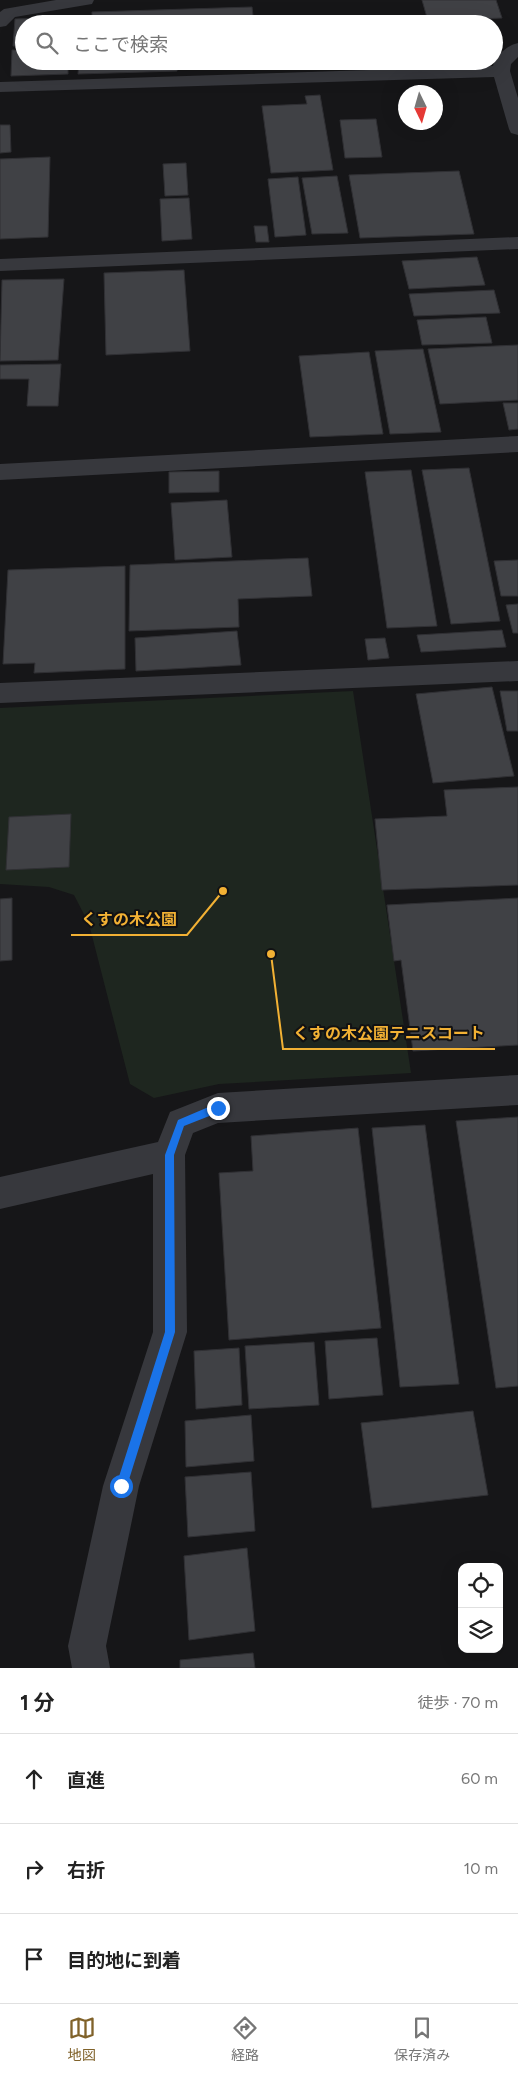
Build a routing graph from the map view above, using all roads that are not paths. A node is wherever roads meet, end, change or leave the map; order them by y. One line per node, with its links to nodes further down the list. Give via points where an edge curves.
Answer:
1 (86, 0): 2 (street, via 10,13)
2 (0, 22)
3 (518, 48): 4 (street)
4 (503, 61)
5 (501, 71): 6 (street); 7 (street)
6 (0, 87)
7 (518, 129)
8 (518, 243): 9 (street)
9 (0, 265)
10 (518, 444): 11 (street)
11 (0, 472)
12 (518, 671): 13 (street)
13 (0, 692)
14 (518, 1090): 15 (street, via 218,1108 181,1123)
15 (169, 1155): 16 (street); 17 (street, via 170,1332 121,1486 87,1646)
16 (0, 1193)
17 (91, 1668)

